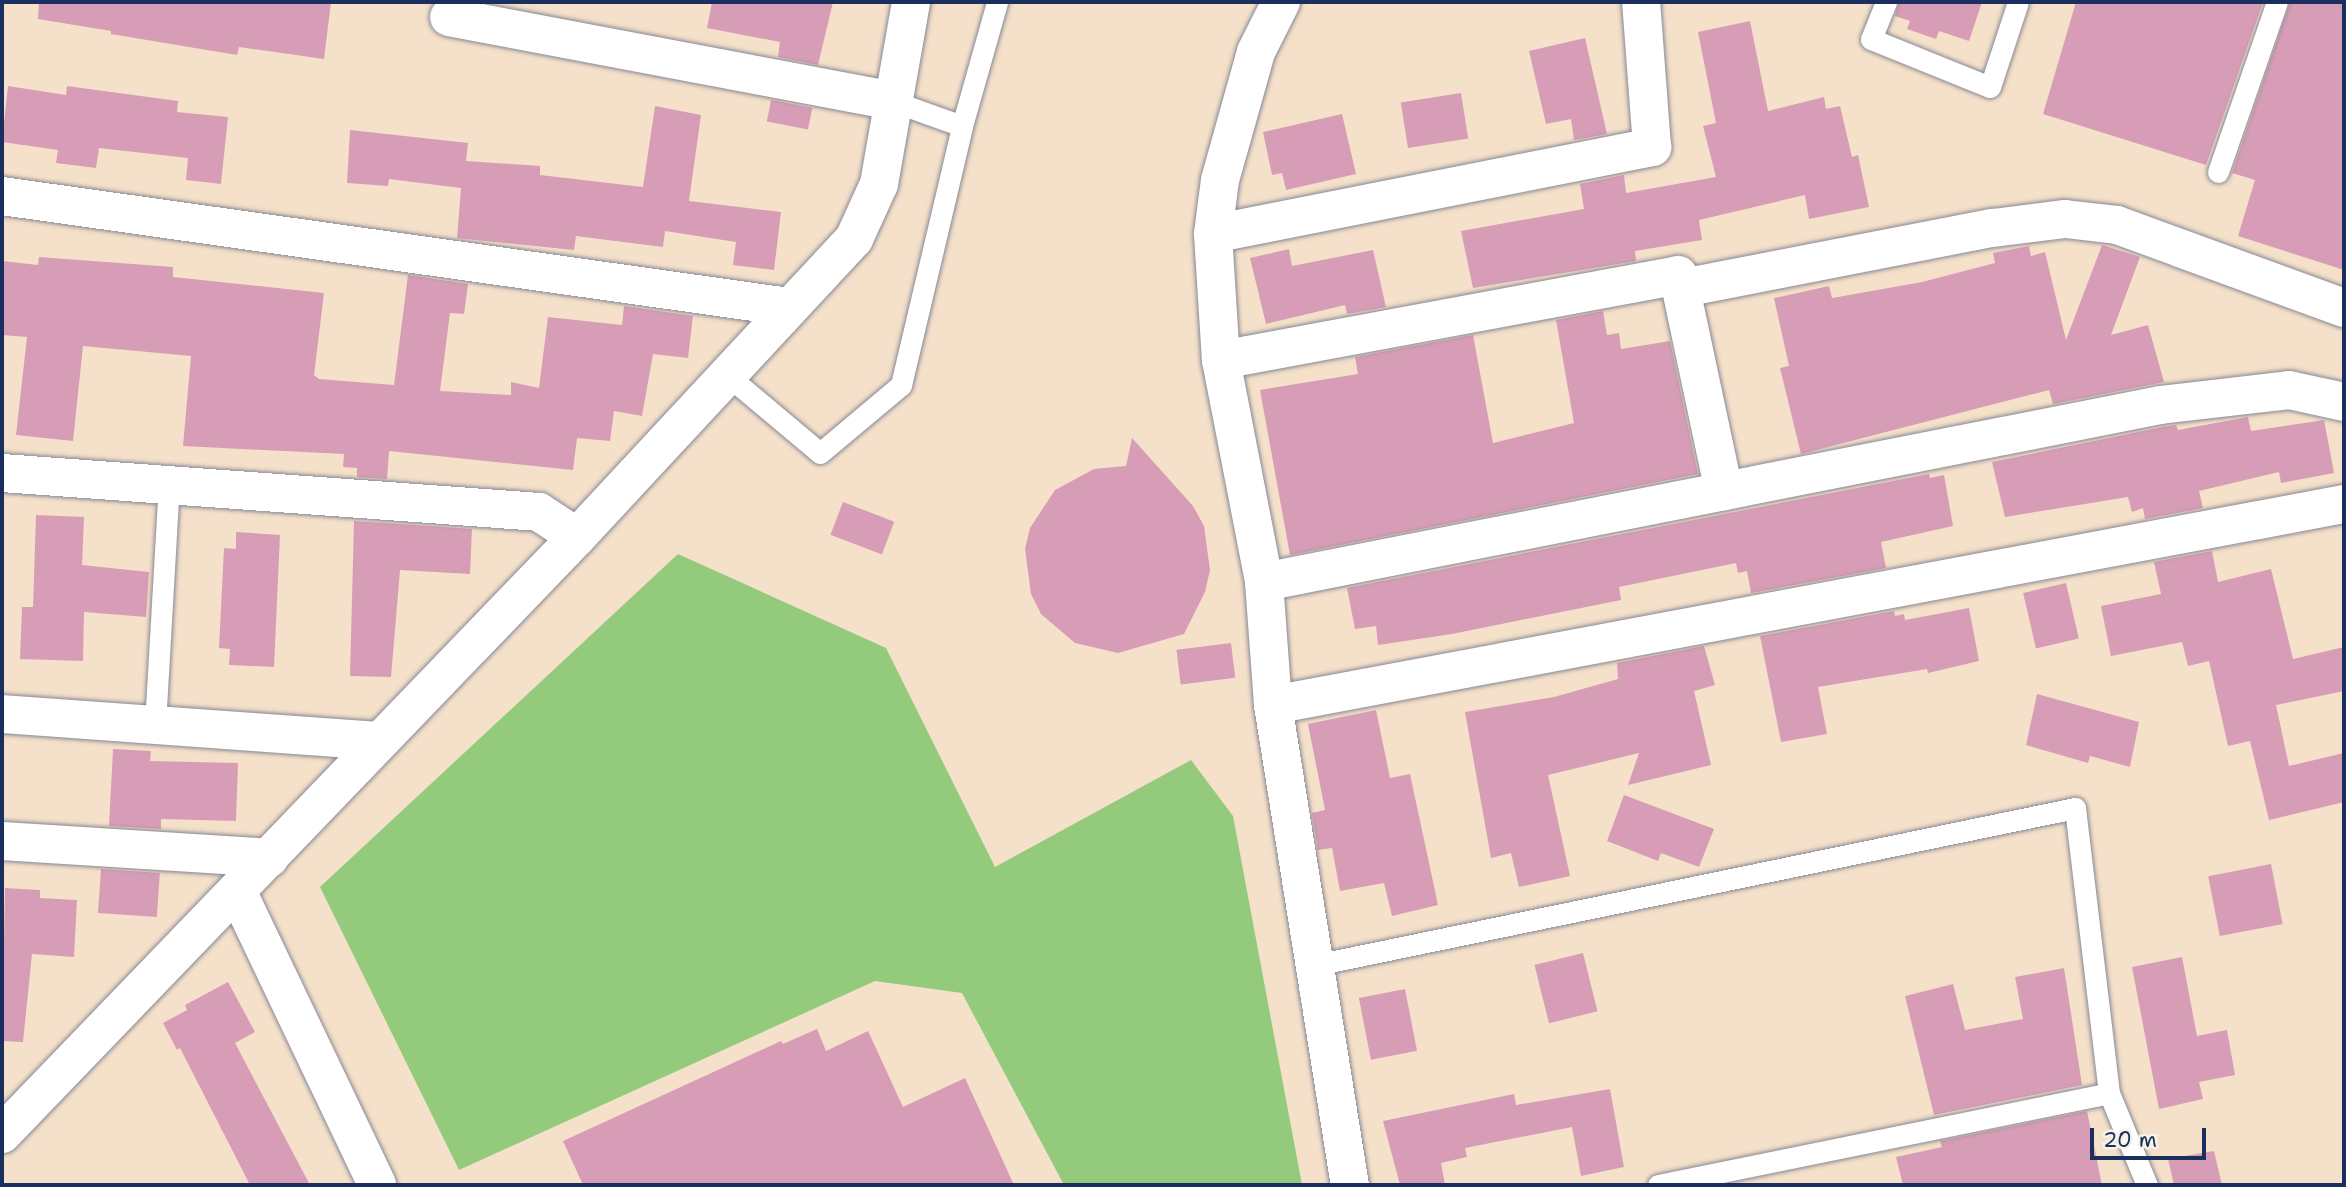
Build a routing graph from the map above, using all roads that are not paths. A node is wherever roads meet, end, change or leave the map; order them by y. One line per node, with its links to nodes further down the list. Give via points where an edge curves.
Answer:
1 (911, 2): 9 (street)
2 (997, 2): 10 (lane)
3 (1281, 2): 13 (street, via 1256,52 1220,180)
4 (1641, 2): 13 (street, via 1653,147)
5 (1886, 2): 6 (lane, via 1871,39 1990,87)
6 (2018, 2)
7 (2277, 2): 11 (lane)
8 (449, 17): 9 (street)
9 (892, 101): 10 (lane); 15 (street, via 880,184 854,239)
10 (962, 126): 18 (lane, via 901,385 820,453)
11 (2218, 172)
12 (2, 196): 15 (street)
13 (1213, 234): 17 (street)
14 (1683, 288): 16 (street, via 1993,228 2065,219 2117,225); 17 (street, via 1678,275); 22 (street)
15 (789, 307): 18 (street)
16 (2344, 308)
17 (1221, 360): 25 (street)
18 (727, 375): 24 (street)
19 (2344, 402): 22 (street, via 2289,390 2160,405)
20 (2, 473): 21 (street)
21 (169, 485): 24 (street, via 539,512); 28 (lane)
22 (1724, 491): 25 (street)
23 (2344, 504): 26 (street)
24 (577, 537): 29 (street)
25 (1264, 582): 26 (street)
26 (1273, 705): 33 (street)
27 (2, 714): 28 (street)
28 (155, 725): 29 (street)
29 (377, 741): 31 (street)
30 (2, 841): 31 (street)
31 (269, 858): 32 (street)
32 (238, 894): 35 (street); 36 (street)
33 (1315, 965): 34 (lane, via 2075,808); 37 (street)
34 (2109, 1093): 38 (lane); 39 (lane)
35 (2, 1134)
36 (377, 1185)
37 (1350, 1185)
38 (1658, 1185)
39 (2147, 1185)

